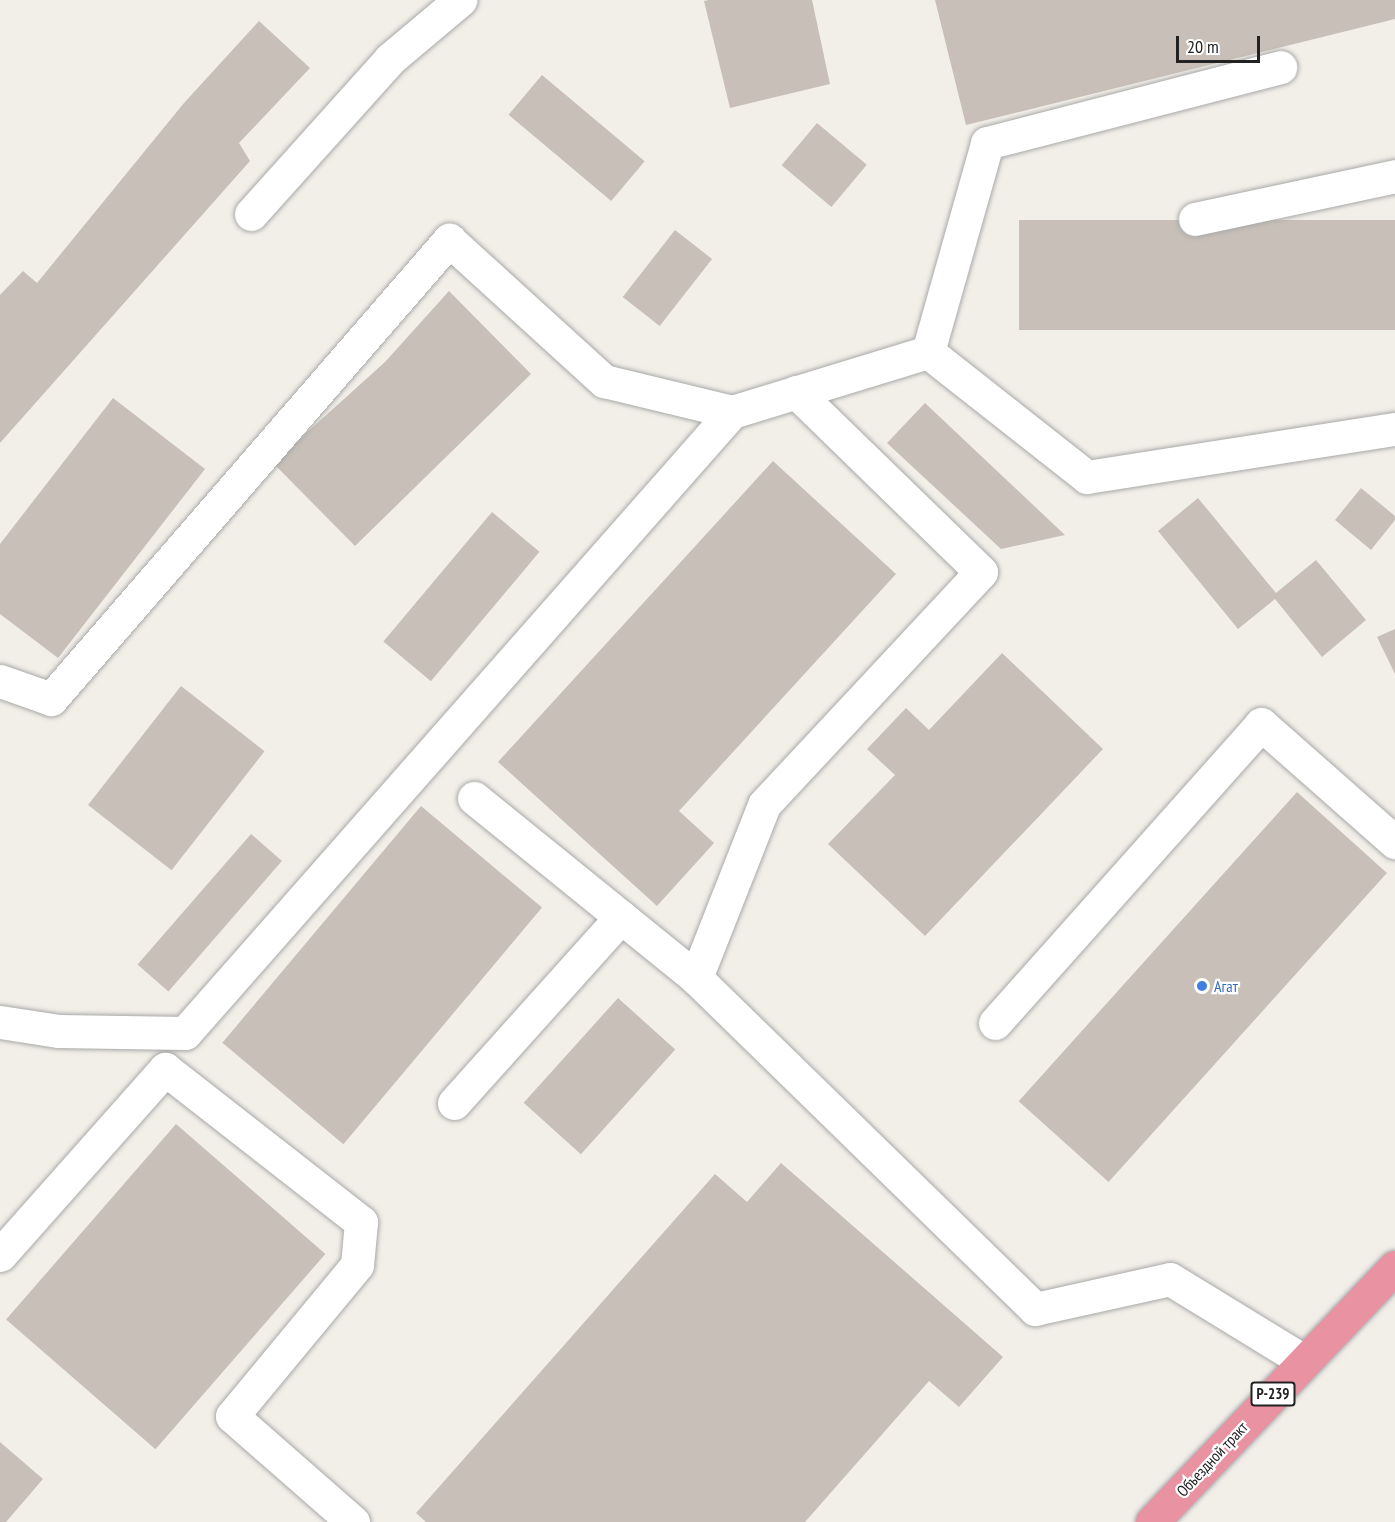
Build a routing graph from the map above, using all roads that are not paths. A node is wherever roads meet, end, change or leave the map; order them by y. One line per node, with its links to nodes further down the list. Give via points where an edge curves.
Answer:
1 (460, 0): 4 (lane, via 390,59)
2 (1280, 67): 6 (lane, via 987,143)
3 (1395, 176): 5 (lane)
4 (251, 214)
5 (1195, 219)
6 (928, 352): 7 (lane); 9 (lane, via 1087,477)
7 (796, 392): 8 (lane); 14 (lane, via 981,572 764,805)
8 (732, 412): 10 (lane, via 604,381 449,240 51,699); 15 (lane, via 185,1033 59,1031)
9 (1395, 429)
10 (0, 681)
11 (474, 798): 13 (lane)
12 (1395, 842): 16 (lane, via 1261,724)
13 (621, 917): 14 (lane); 17 (lane)
14 (696, 978): 20 (lane, via 1035,1310 1170,1279)
15 (0, 1022)
16 (995, 1023)
17 (454, 1103)
18 (0, 1255): 21 (lane, via 165,1069 362,1222 357,1265 232,1416)
19 (1395, 1267): 20 (highway, Объездной тракт / Р-239)
20 (1304, 1360): 22 (highway, Объездной тракт / Р-239)
21 (353, 1522)
22 (1152, 1522)

